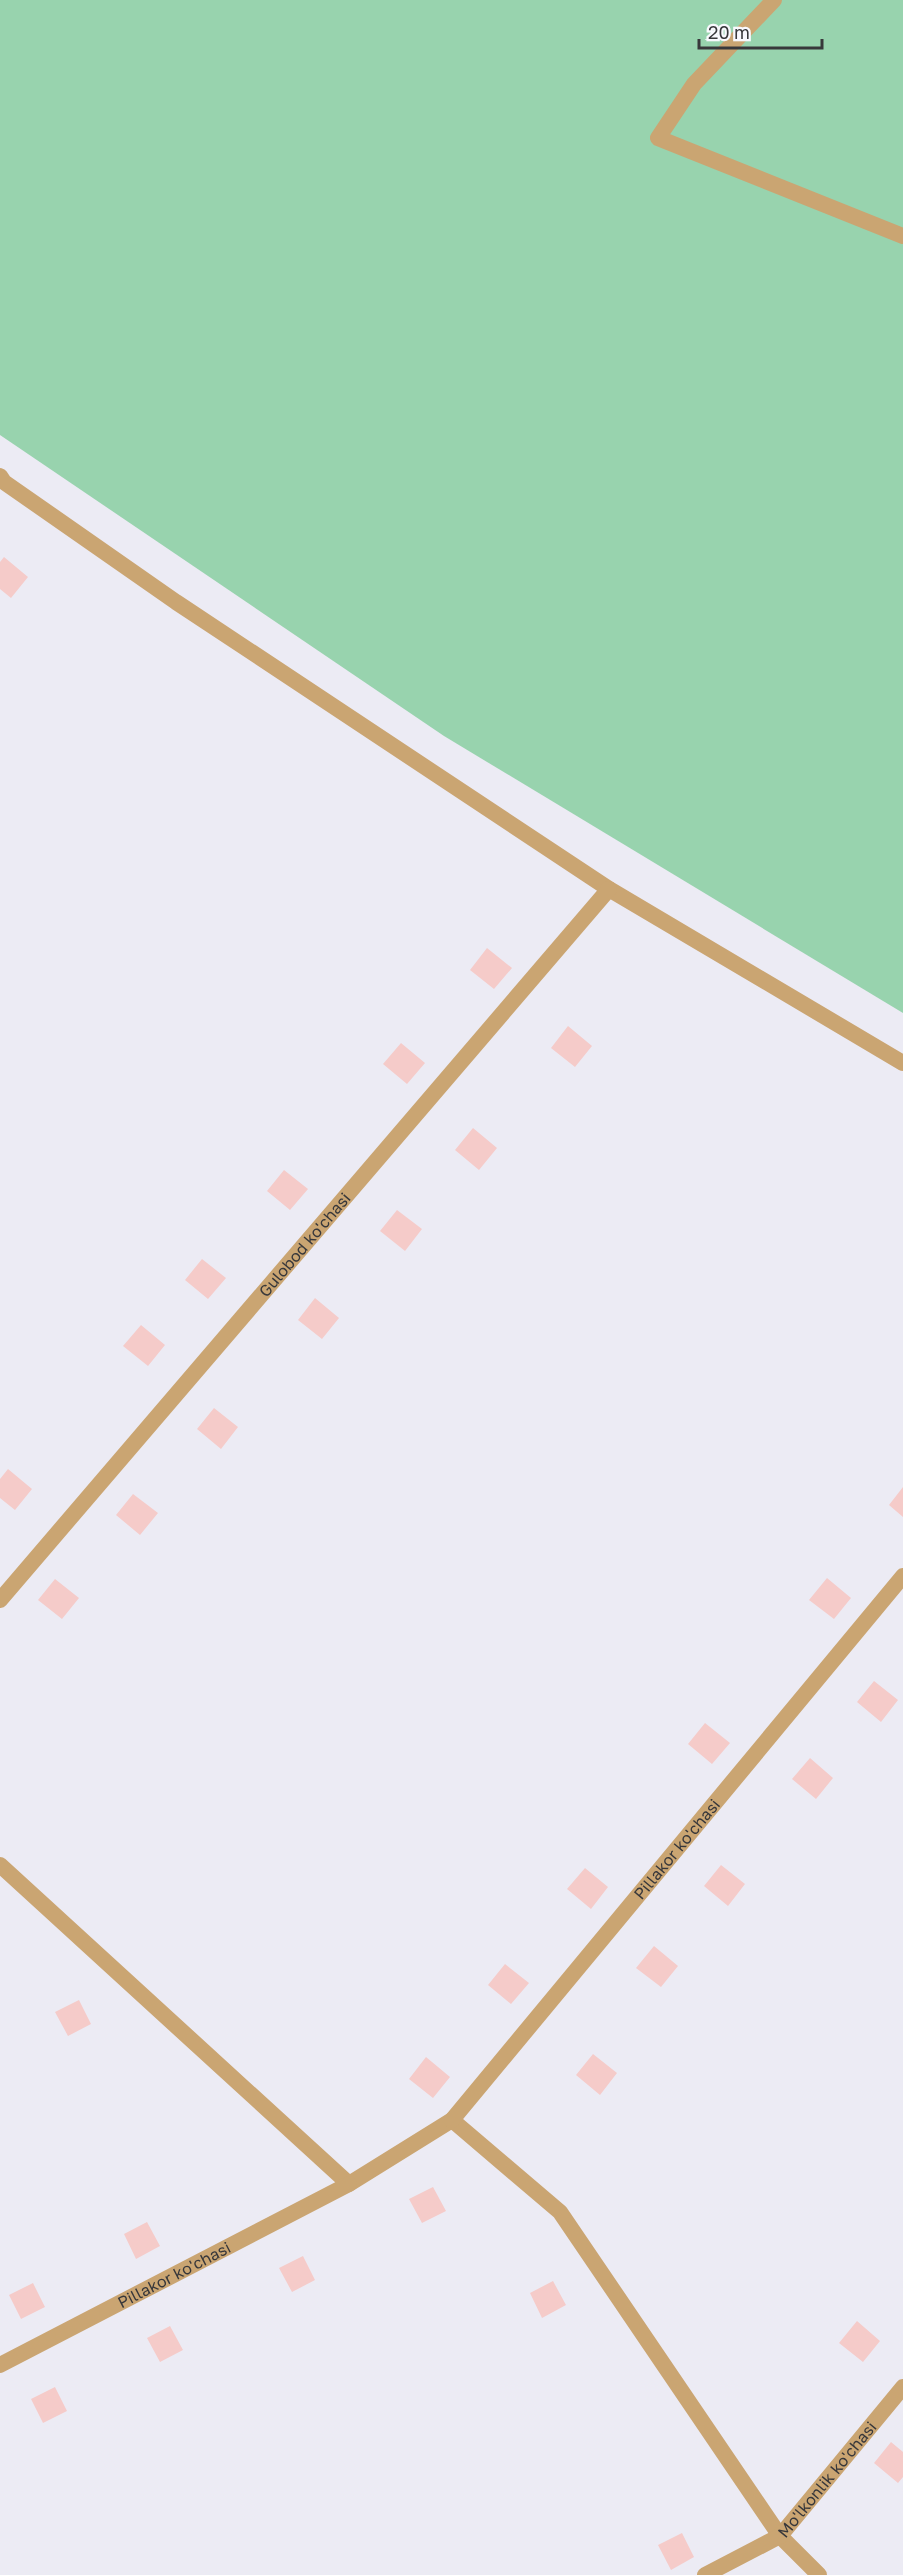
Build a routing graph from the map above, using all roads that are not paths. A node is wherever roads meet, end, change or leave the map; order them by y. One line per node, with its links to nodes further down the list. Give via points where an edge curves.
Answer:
1 (774, 0): 2 (street, via 694,84 658,138)
2 (903, 236)
3 (1, 481): 4 (street)
4 (609, 889): 5 (street); 7 (street, Gulobod ko'chasi)
5 (903, 1063)
6 (903, 1576): 9 (street, Pillakor ko'chasi)
7 (0, 1600)
8 (0, 1865): 10 (street)
9 (452, 2120): 10 (street, Pillakor ko'chasi); 13 (street, via 560,2212)
10 (349, 2184): 11 (street, Pillakor ko'chasi)
11 (0, 2365)
12 (903, 2387): 13 (street, Mo'lkonlik ko'chasi)
13 (780, 2536): 14 (street, Mo'lkonlik ko'chasi); 15 (street)
14 (705, 2575)
15 (819, 2575)

